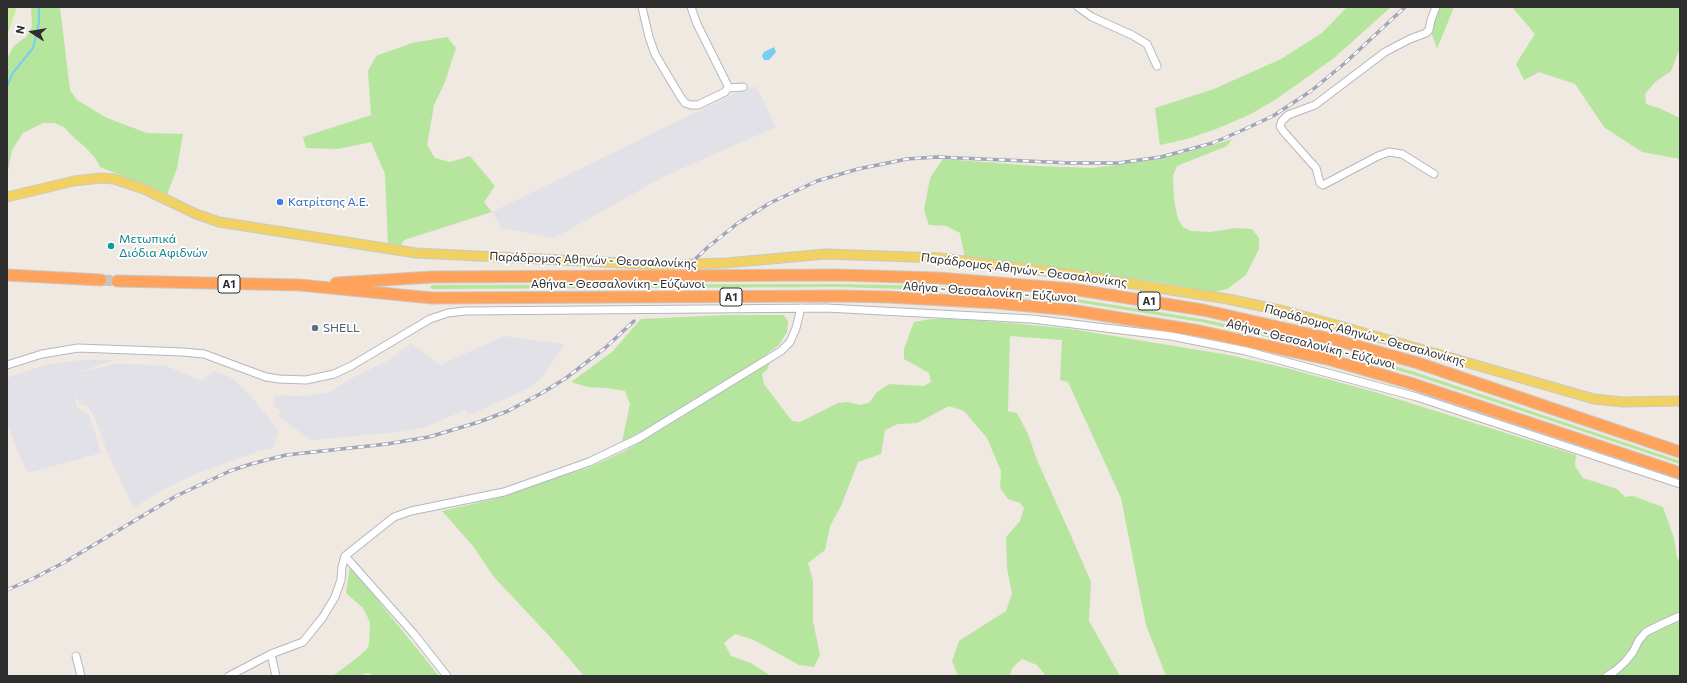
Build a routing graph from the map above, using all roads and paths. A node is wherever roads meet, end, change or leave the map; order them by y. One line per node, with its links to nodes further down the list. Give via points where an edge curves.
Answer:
1 (642, 7): 7 (street, via 655,54 685,103 698,105 725,92)
2 (691, 7): 7 (street)
3 (1078, 7): 5 (street, via 1092,17 1147,44)
4 (1436, 7): 8 (street, via 1426,33 1385,52 1315,105 1288,115 1280,126 1316,168 1323,185 1389,152 1402,154)
5 (1157, 66)
6 (743, 87): 7 (street)
7 (728, 88)
8 (1434, 174)
9 (7, 197): 16 (main road, Παράδρομος Αθηνών - Θεσσαλονίκης, via 74,180 114,179 144,189 196,214 220,222 416,253 664,265 826,254 940,258 1077,275 1228,299 1340,326 1594,399 1623,402)
10 (7, 275): 11 (highway)
11 (101, 280)
12 (117, 281): 13 (highway, Αθήνα - Θεσσαλονίκη - Εύζωνοι / Α1)
13 (300, 285): 17 (highway, Αθήνα - Θεσσαλονίκη - Εύζωνοι / Α1, via 432,277 839,275 938,278 1072,289 1203,310 1336,340 1418,363); 18 (highway, Αθήνα - Θεσσαλονίκη - Εύζωνοι / Α1, via 432,298 840,296 945,299 1070,310 1200,331 1331,360 1410,383)
14 (801, 308): 15 (street, via 448,313 430,319 351,366 334,374 306,380 266,377 204,354 167,351 78,348 42,354); 19 (street, via 887,310 1032,319 1171,336 1246,350 1417,397); 20 (street, via 790,342 781,352 638,438 589,462 504,492 411,511 394,517)
15 (7, 365)
16 (1680, 401)
17 (1680, 452)
18 (1680, 473)
19 (1680, 484)
20 (345, 556): 22 (street, via 335,597 308,637 303,642); 27 (street, via 414,634)
21 (1680, 616): 28 (street, via 1646,632 1625,662)
22 (271, 654): 25 (street); 26 (street)
23 (76, 656): 24 (street)
24 (81, 676)
25 (228, 676)
26 (276, 676)
27 (447, 676)
28 (1607, 676)

